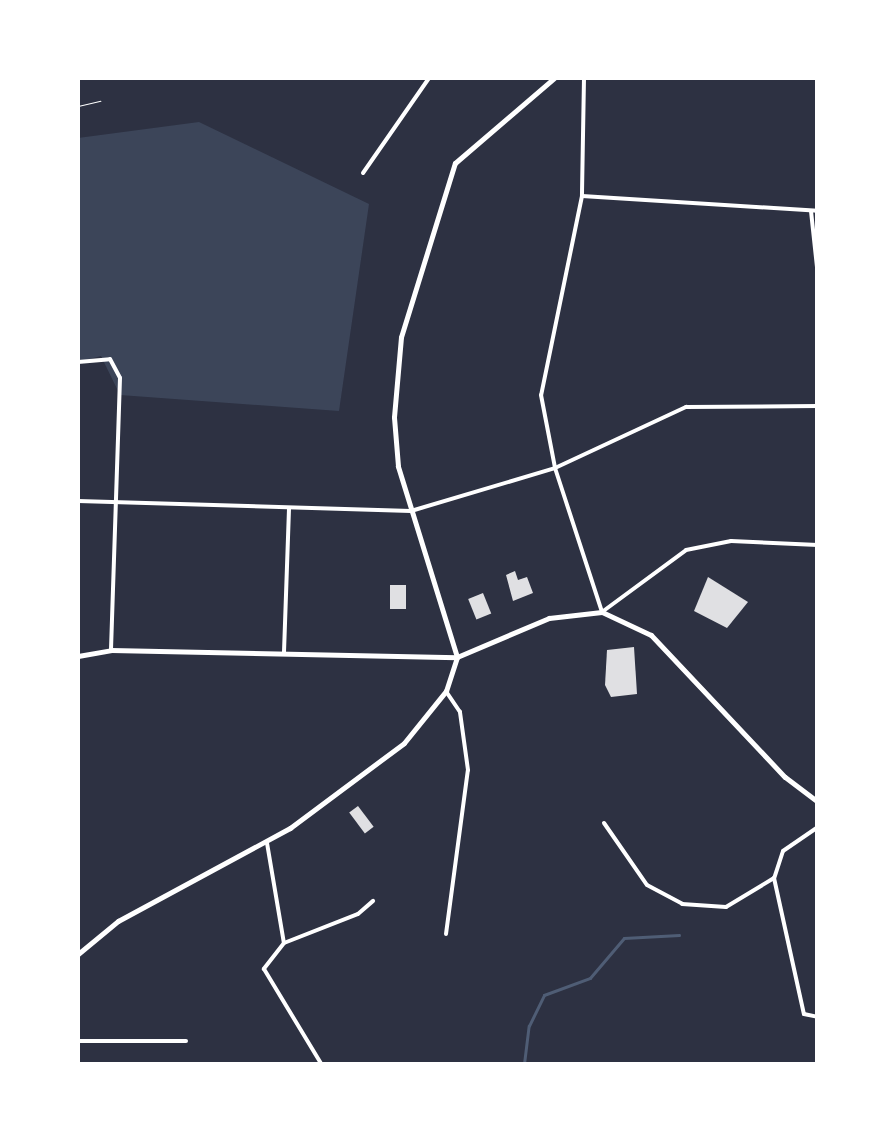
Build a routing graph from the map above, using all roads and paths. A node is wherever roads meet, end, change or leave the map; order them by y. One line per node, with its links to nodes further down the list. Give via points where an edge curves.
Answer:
1 (429, 78): 6 (street)
2 (554, 78): 16 (main road, via 471,146 441,194 406,309 394,398 398,466)
3 (584, 78): 7 (street)
4 (100, 101): 5 (lane)
5 (78, 106)
6 (363, 173)
7 (582, 196): 8 (street); 12 (street, via 542,395)
8 (814, 211): 9 (street)
9 (818, 276)
10 (78, 362): 14 (street, via 110,359 120,378)
11 (818, 406): 12 (street, via 686,407)
12 (555, 468): 16 (street); 18 (street)
13 (78, 500): 14 (street)
14 (118, 501): 15 (street); 19 (street)
15 (289, 508): 16 (street); 20 (street)
16 (410, 512): 22 (main road)
17 (818, 545): 18 (street, via 732,541 686,550)
18 (602, 612): 22 (main road, via 549,618); 24 (main road, via 651,635 785,777)
19 (112, 650): 20 (main road); 21 (main road)
20 (284, 652): 22 (main road)
21 (78, 656)
22 (457, 657): 23 (main road)
23 (446, 691): 27 (main road, via 404,743); 30 (street, via 460,712 468,770)
24 (818, 802)
25 (604, 823): 28 (street, via 647,885 682,904 726,908)
26 (818, 827): 28 (street, via 783,851)
27 (268, 843): 31 (street); 32 (main road, via 118,921)
28 (774, 878): 33 (street, via 804,1014)
29 (373, 901): 31 (street, via 358,914)
30 (446, 934)
31 (284, 943): 36 (street, via 264,969)
32 (78, 954)
33 (818, 1017)
34 (78, 1041): 35 (street)
35 (186, 1041)
36 (320, 1062)

